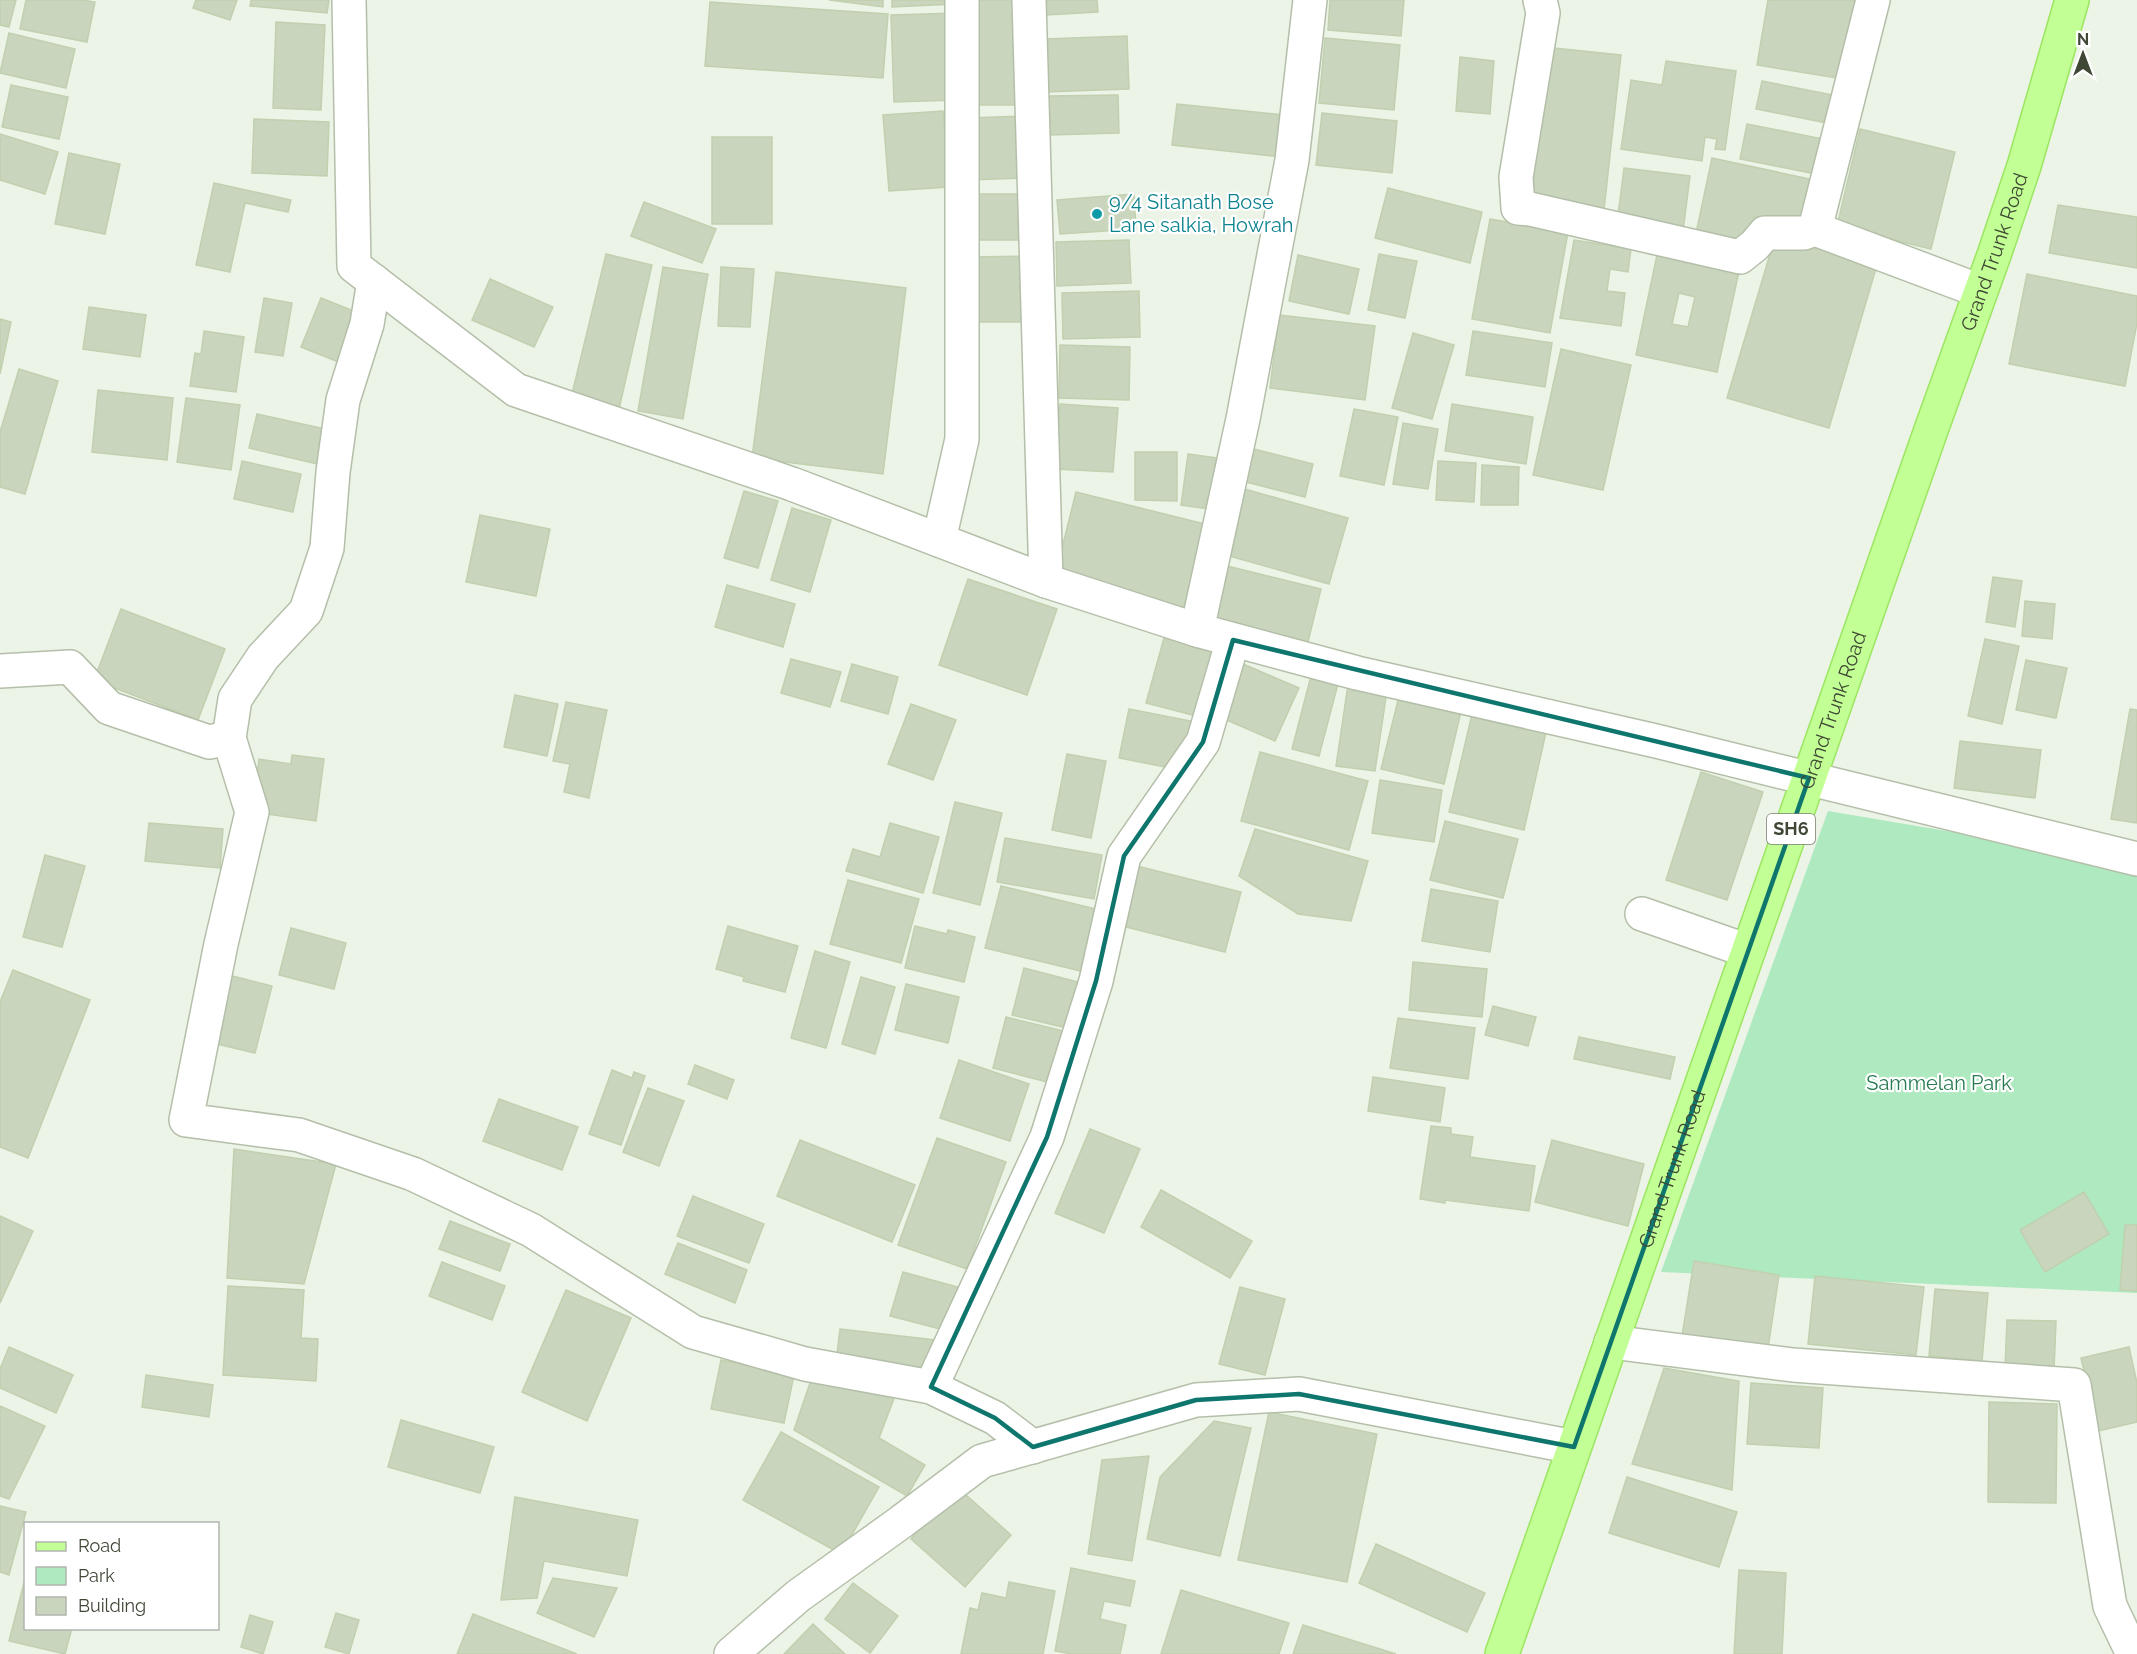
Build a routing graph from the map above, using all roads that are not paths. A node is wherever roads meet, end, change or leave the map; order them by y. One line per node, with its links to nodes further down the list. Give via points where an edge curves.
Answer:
1 (349, 0): 9 (street, via 354,266)
2 (962, 0): 11 (street, via 962,439)
3 (1029, 0): 12 (street)
4 (1310, 0): 13 (street, via 1292,160 1243,419)
5 (1540, 0): 8 (street, via 1543,14 1516,177 1518,208 1740,257 1765,233 1804,233)
6 (1873, 0): 8 (street)
7 (2072, 0): 10 (main road, Grand Trunk Road / SH6, via 2024,166)
8 (1815, 228): 10 (street)
9 (374, 281): 11 (street, via 516,390 792,484); 16 (street, via 367,324 343,400 327,548 306,611 263,657 235,699)
10 (1980, 291): 17 (main road, Grand Trunk Road / SH6)
11 (939, 540): 12 (street)
12 (1046, 581): 13 (street)
13 (1197, 630): 14 (street)
14 (1233, 640): 17 (street); 22 (street, via 1203,742 1124,856 1096,981 1047,1137)
15 (0, 671): 16 (street, via 70,667 109,708 209,742)
16 (229, 738): 22 (street, via 252,812 186,1120 299,1135 412,1174 531,1230 693,1332 805,1364)
17 (1809, 778): 18 (street); 20 (main road, Grand Trunk Road / SH6)
18 (2137, 859)
19 (1642, 914): 20 (street)
20 (1748, 951): 21 (main road, Grand Trunk Road / SH6)
21 (1611, 1342): 24 (main road, Grand Trunk Road / SH6); 27 (street, via 1793,1365 2074,1385 2110,1606)
22 (931, 1386): 23 (street, via 995,1418)
23 (1033, 1447): 24 (street, via 1196,1400 1299,1394); 25 (street, via 982,1461 798,1596)
24 (1574, 1448): 26 (main road, Grand Trunk Road / SH6)
25 (731, 1654)
26 (1502, 1654)
27 (2133, 1654)

